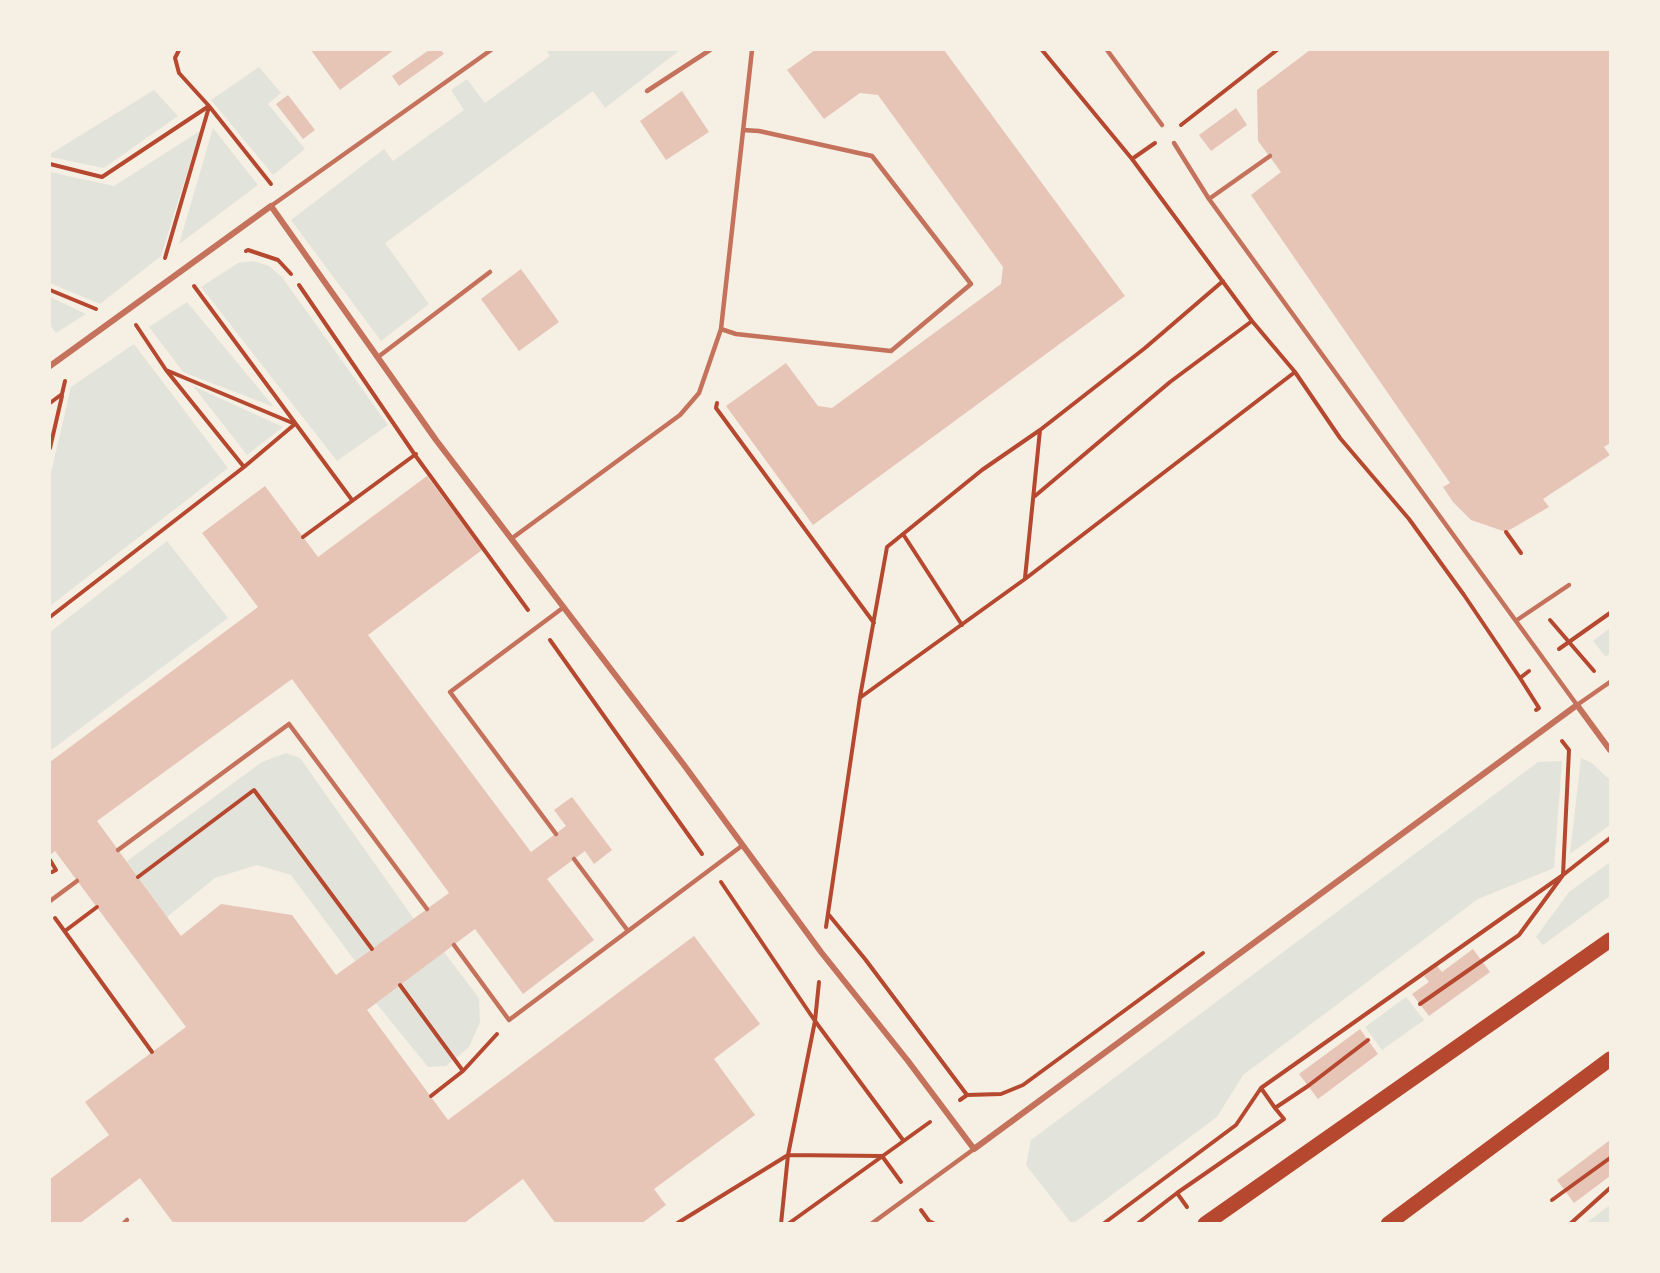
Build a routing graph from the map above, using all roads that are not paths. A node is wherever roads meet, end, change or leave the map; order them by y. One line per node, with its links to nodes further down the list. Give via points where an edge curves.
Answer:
1 (491, 50): 11 (lane)
2 (710, 50): 5 (lane)
3 (752, 50): 7 (lane)
4 (1107, 50): 6 (lane)
5 (646, 91)
6 (1162, 125)
7 (743, 130): 13 (lane); 13 (lane, via 872,156 971,284 891,351 736,334)
8 (1174, 143): 10 (lane)
9 (1270, 156): 10 (lane)
10 (1209, 199): 19 (lane)
11 (271, 206): 14 (street); 15 (street)
12 (490, 272): 14 (lane)
13 (721, 329): 16 (lane, via 699,393 680,414)
14 (378, 357): 16 (street)
15 (50, 366)
16 (511, 539): 18 (street)
17 (1569, 585): 19 (lane)
18 (564, 607): 23 (lane, via 450,692); 24 (street)
19 (1517, 620): 21 (lane)
20 (1611, 682): 21 (lane)
21 (1577, 705): 22 (street); 34 (street)
22 (1611, 750)
23 (556, 834)
24 (743, 845): 30 (lane); 34 (street)
25 (118, 850): 29 (lane, via 289,723)
26 (574, 859): 30 (lane)
27 (77, 881): 28 (lane)
28 (50, 901)
29 (427, 909)
30 (628, 931): 32 (lane, via 509,1020)
31 (1611, 940): 36 (main road)
32 (454, 945)
33 (1611, 1059): 37 (main road)
34 (974, 1149): 35 (lane)
35 (871, 1224)
36 (1205, 1224)
37 (1388, 1224)

